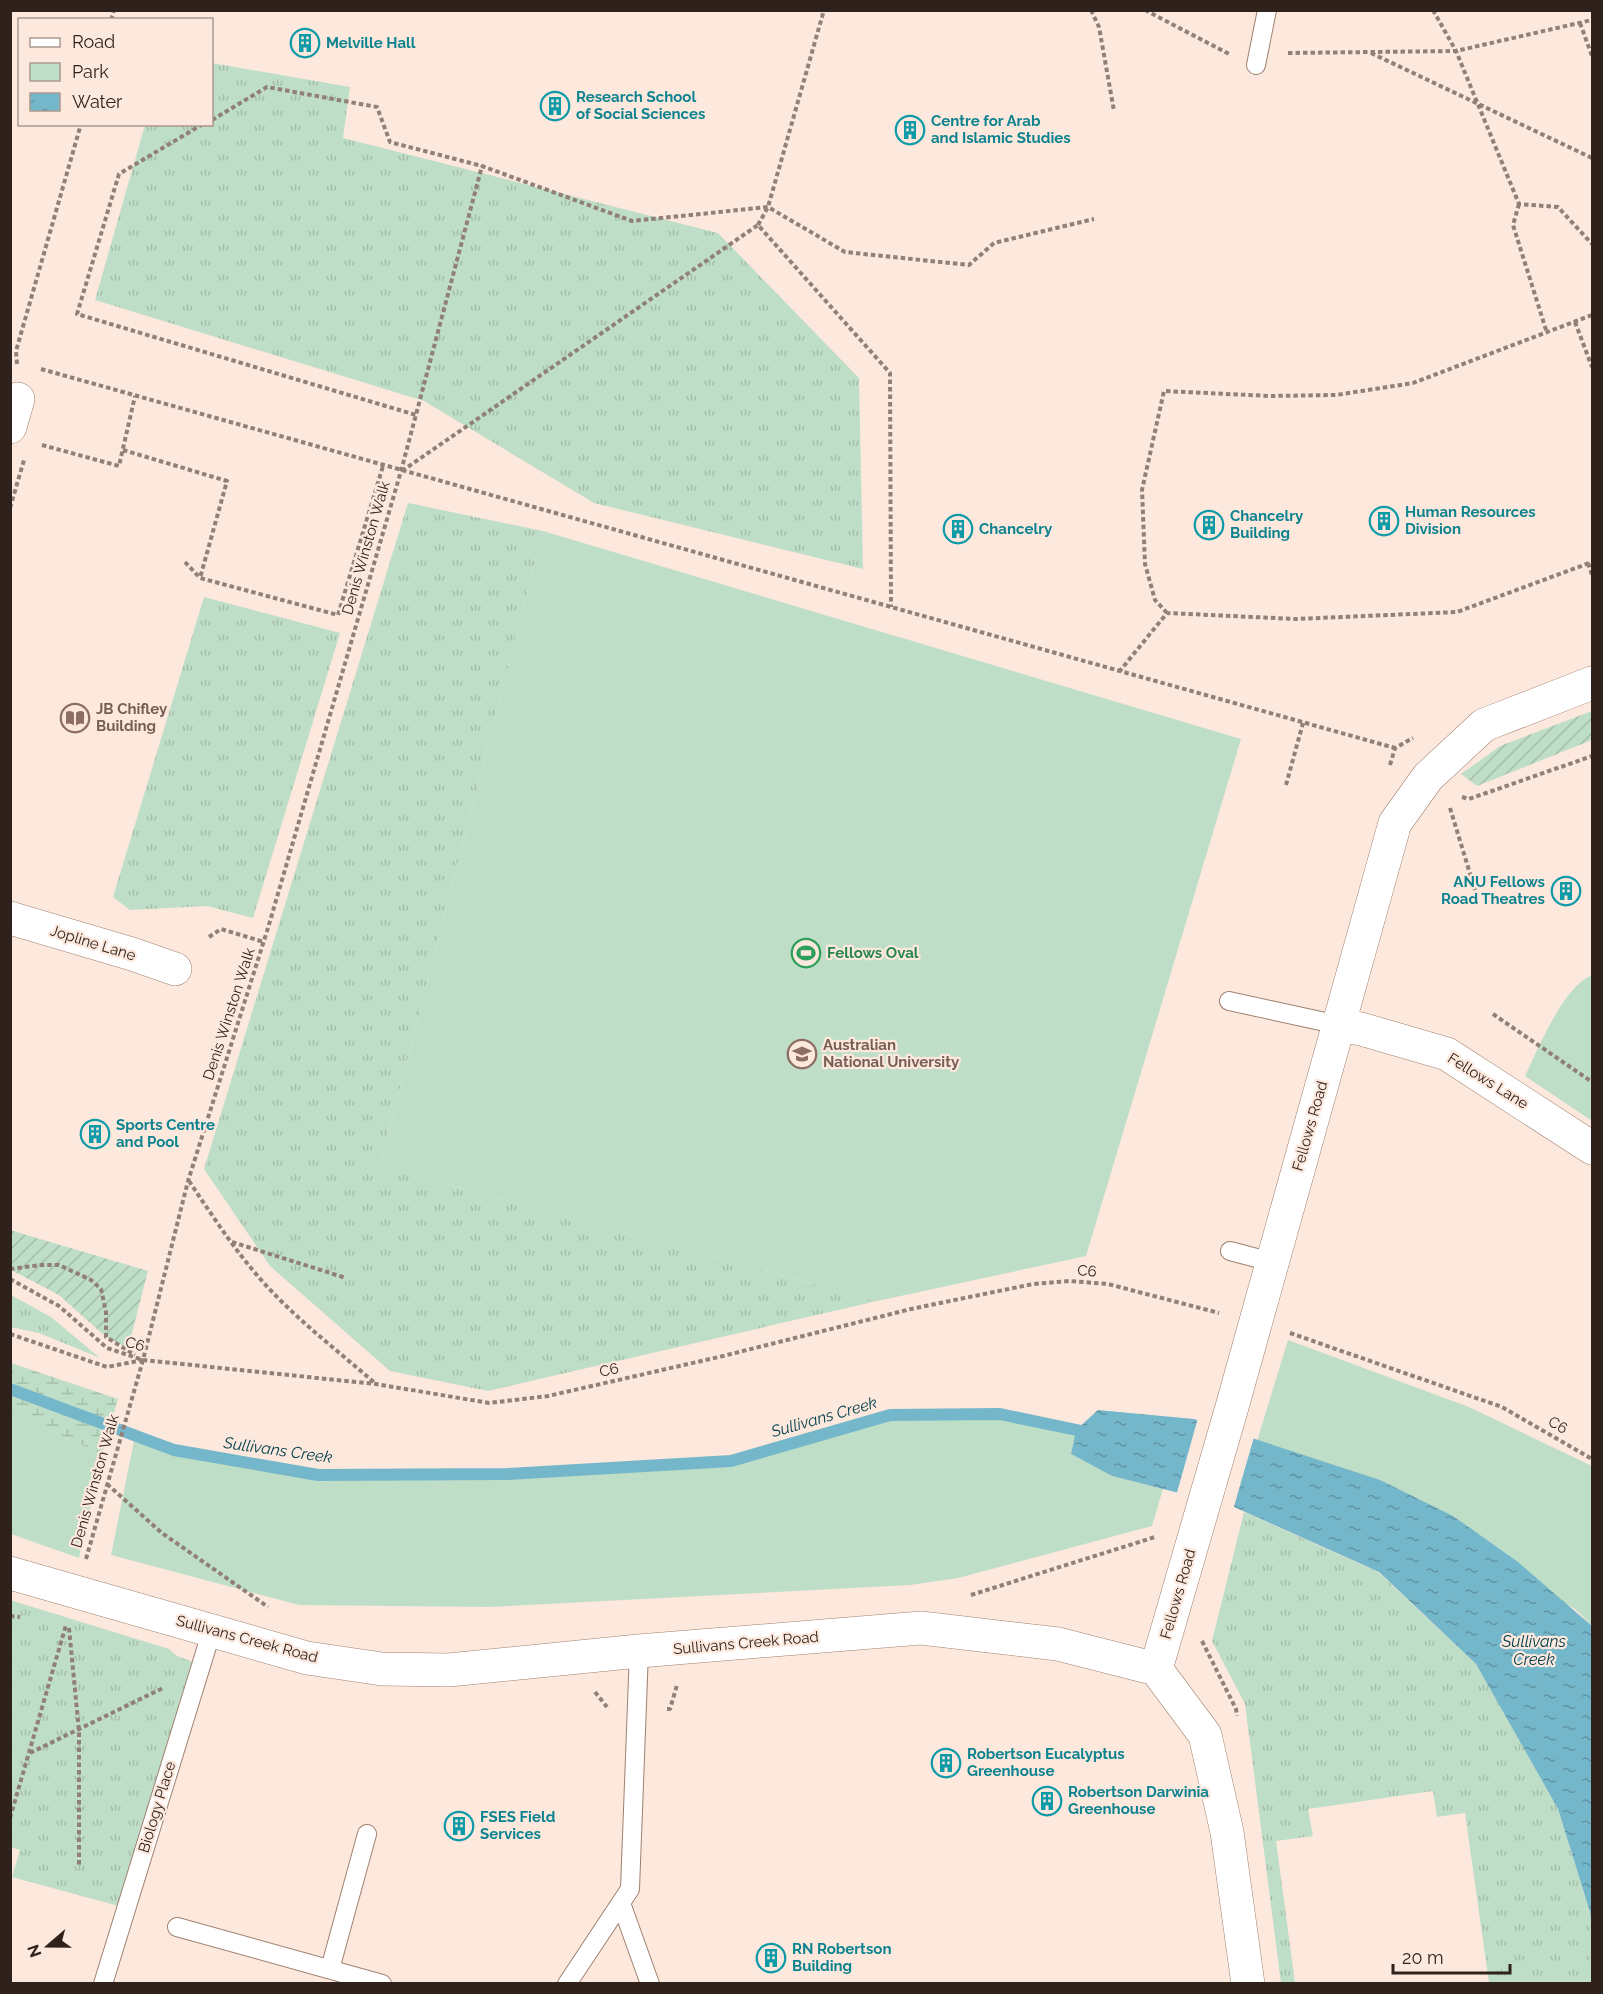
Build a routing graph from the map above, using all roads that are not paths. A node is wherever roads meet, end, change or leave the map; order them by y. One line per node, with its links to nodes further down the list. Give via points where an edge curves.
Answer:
1 (1267, 10): 2 (lane)
2 (1258, 59)
3 (1593, 683): 7 (street, Fellows Road, via 1484,725 1428,777 1395,823)
4 (10, 918): 5 (street, Jopline Lane)
5 (175, 969)
6 (1229, 1001): 7 (lane)
7 (1339, 1025): 8 (street, Fellows Lane, via 1447,1054); 10 (street, Fellows Road)
8 (1593, 1148)
9 (1230, 1251): 10 (lane)
10 (1272, 1262): 14 (street, Fellows Road)
11 (10, 1573): 12 (street, Sullivans Creek Road)
12 (212, 1630): 13 (street, Sullivans Creek Road, via 307,1658 382,1669 449,1670); 19 (lane, Biology Place)
13 (639, 1651): 14 (street, Sullivans Creek Road, via 921,1628 1058,1644); 16 (lane, via 630,1889)
14 (1156, 1669): 23 (street, via 1205,1735 1227,1832)
15 (367, 1834): 18 (lane)
16 (621, 1903): 21 (lane); 22 (lane)
17 (177, 1927): 18 (lane)
18 (330, 1969): 20 (lane)
19 (103, 1983)
20 (382, 1983)
21 (567, 1983)
22 (650, 1983)
23 (1248, 1983)

